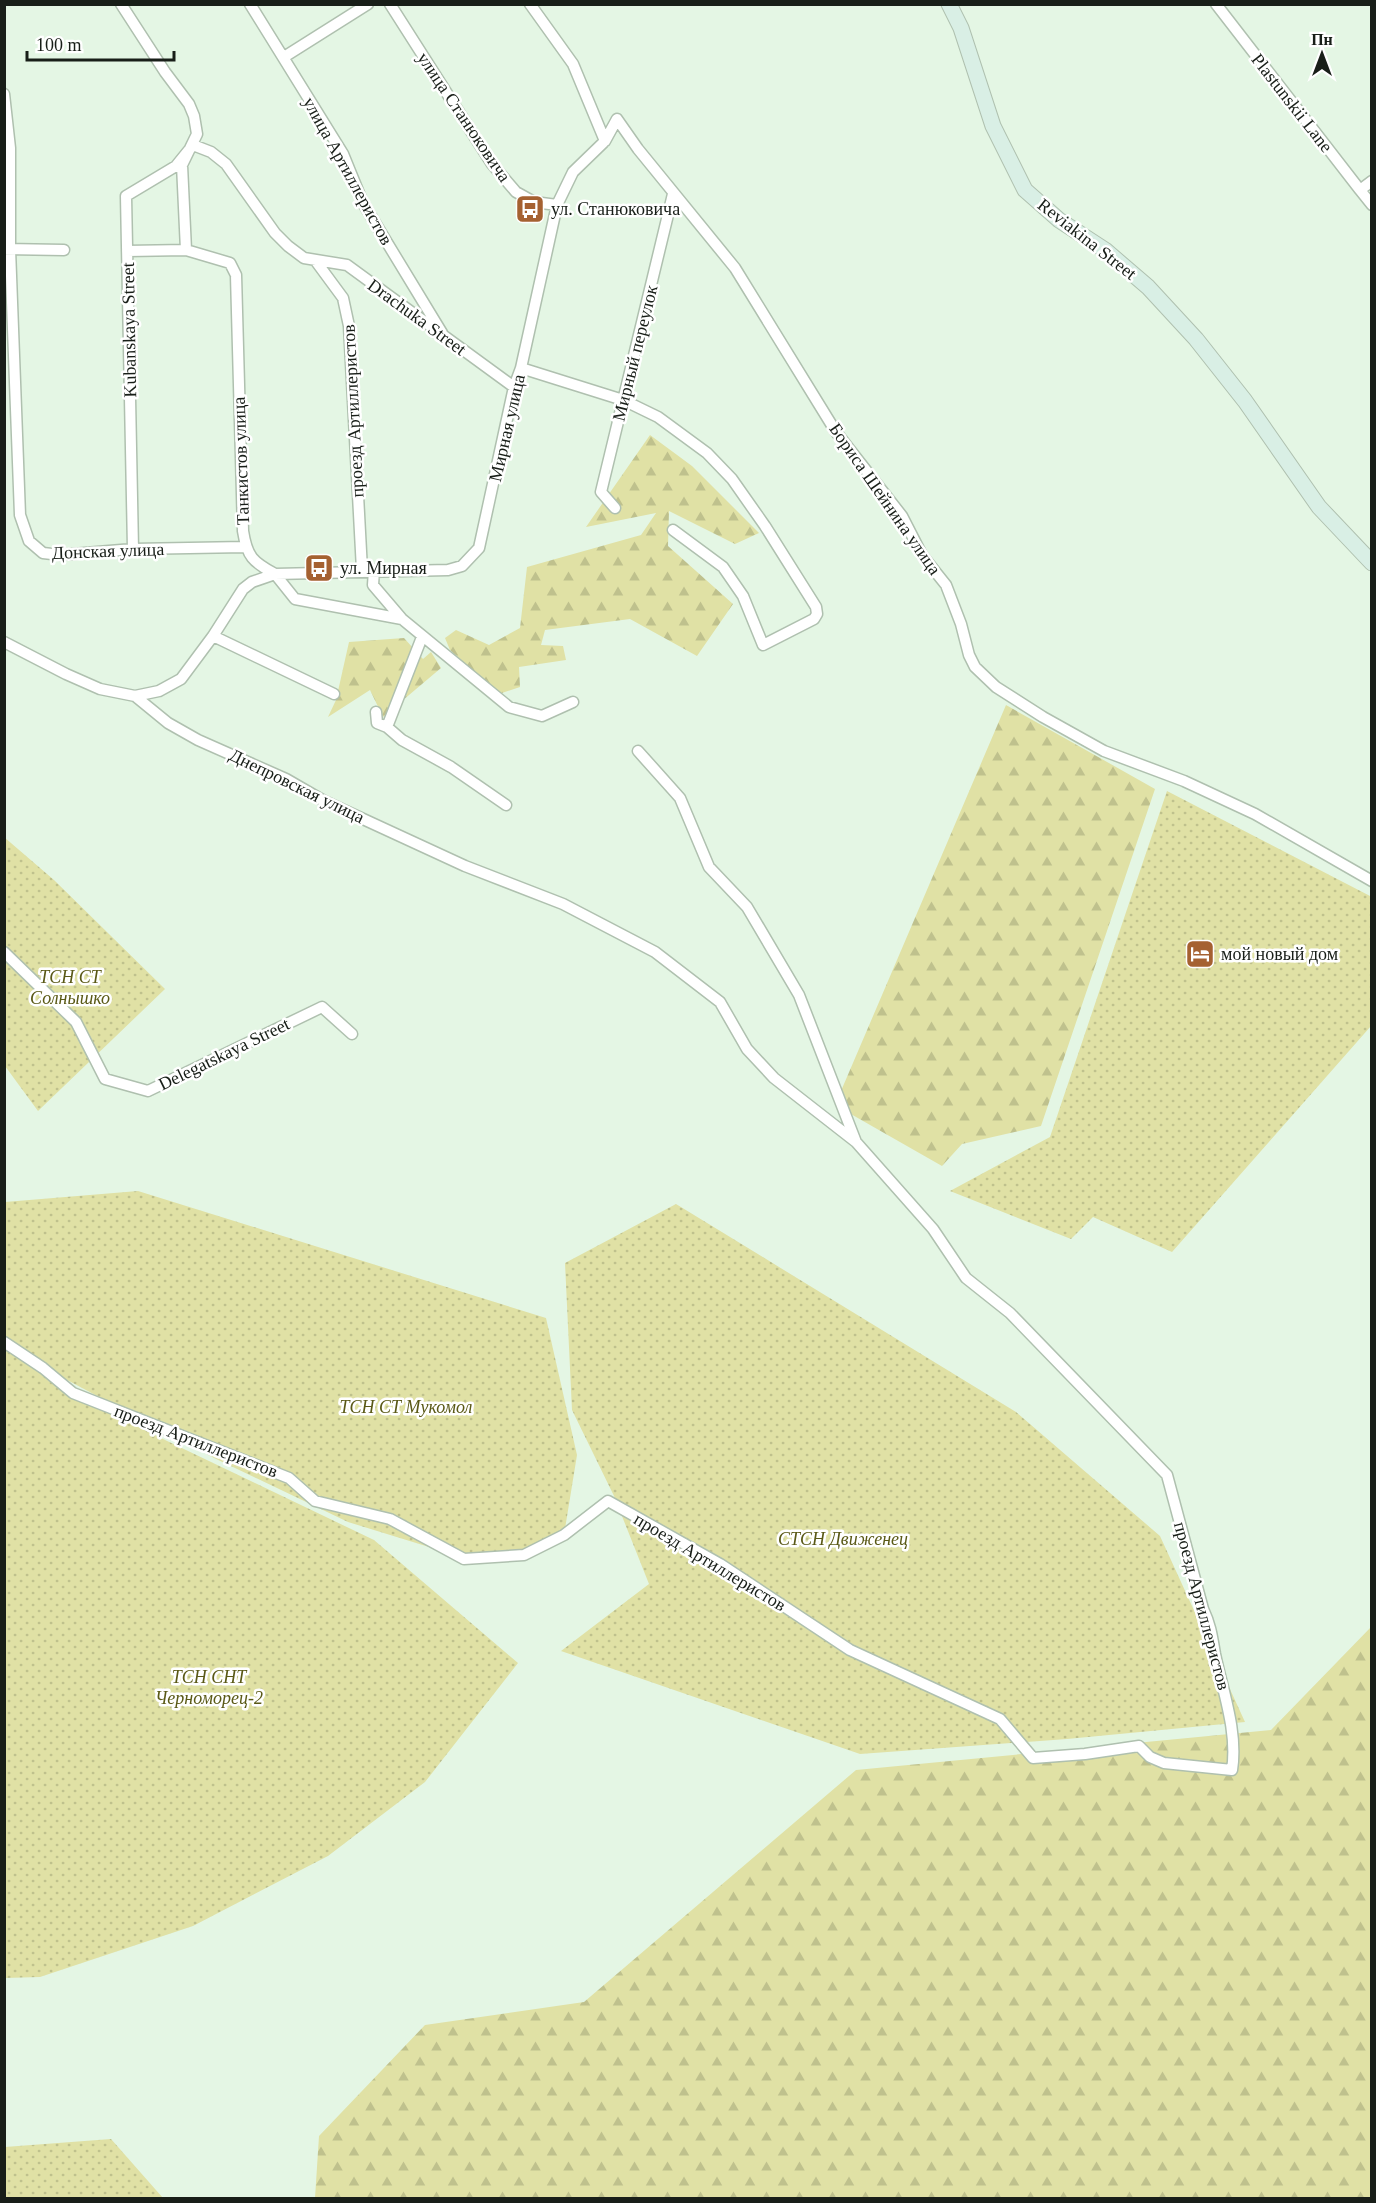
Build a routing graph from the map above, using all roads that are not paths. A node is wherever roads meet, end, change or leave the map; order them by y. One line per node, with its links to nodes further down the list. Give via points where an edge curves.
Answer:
1 (121, 4): 12 (street, via 189,104 197,134)
2 (250, 4): 8 (street, улица Артиллеристов)
3 (368, 4): 8 (street)
4 (390, 4): 16 (street, улица Станюковича, via 492,165 516,192 534,202)
5 (530, 4): 11 (street, via 573,64)
6 (949, 4): 31 (main road, Reviakina Street, via 961,28 993,126 1025,190 1148,287 1245,401 1319,507)
7 (1215, 4): 14 (street, Plastunskii Lane)
8 (284, 57): 23 (street, улица Артиллеристов, via 343,154 363,203)
9 (4, 94): 18 (street, Донская улица, via 10,148)
10 (617, 118): 11 (street, Мирная улица); 15 (street, Бориса Шейнина улица)
11 (605, 141): 16 (street, Мирная улица, via 573,172)
12 (193, 145): 20 (street, via 182,165); 21 (street, Kubanskaya Street, via 176,166 126,196); 22 (street, via 212,152 226,164 281,240 304,258)
13 (1371, 181): 14 (street)
14 (1360, 190): 17 (street, Plastunskii Lane)
15 (673, 194): 26 (street, Мирный переулок); 47 (street, Бориса Шейнина улица, via 735,268 836,432 902,516 922,555 946,585 975,667 996,687 1104,751 1256,814)
16 (557, 205): 24 (street, Мирная улица)
17 (1371, 205)
18 (7, 249): 19 (street); 30 (street, Донская улица, via 20,515 29,541 43,553 61,555)
19 (64, 250)
20 (186, 250): 21 (street); 29 (street, Танкистов улица, via 230,263 236,275)
21 (127, 251): 30 (street, Kubanskaya Street)
22 (315, 260): 23 (street, Drachuka Street, via 347,265); 32 (street, проезд Артиллеристов, via 343,298 349,326)
23 (445, 338): 25 (street, Drachuka Street)
24 (521, 368): 25 (street, Мирная улица); 26 (street)
25 (514, 387): 33 (street, Мирная улица, via 478,548 462,566 448,570)
26 (623, 400): 27 (street, Мирный переулок, via 601,492); 28 (street, via 658,417 707,453 732,479 816,608 814,619 763,645 743,596 723,567)
27 (615, 508)
28 (673, 530)
29 (245, 548): 30 (street, Донская улица); 34 (street, Танкистов улица, via 255,564)
30 (133, 549)
31 (1371, 563)
32 (362, 570): 33 (street, Мирная улица); 34 (street, Мирная улица)
33 (374, 570): 35 (street, via 373,585)
34 (275, 574): 35 (street, Танкистов улица, via 295,599); 36 (street, via 243,589)
35 (402, 619): 37 (street)
36 (213, 636): 39 (street); 40 (street, Днепровская улица, via 181,679 159,691)
37 (422, 637): 41 (street, via 509,707 542,716); 43 (street)
38 (4, 642): 40 (street, Днепровская улица, via 100,689)
39 (334, 694)
40 (135, 696): 46 (street, Днепровская улица, via 168,723 198,740)
41 (573, 702)
42 (376, 712): 43 (street, via 377,723)
43 (387, 727): 45 (street)
44 (638, 751): 50 (street, via 680,798 709,867 747,907 799,995)
45 (506, 805)
46 (465, 866): 50 (street, проезд Артиллеристов, via 563,904 655,952 720,1002 747,1049 774,1078)
47 (1371, 881)
48 (4, 952): 49 (street, Delegatskaya Street, via 76,1022 105,1079 148,1091 322,1007)
49 (352, 1034)
50 (856, 1142): 51 (street, проезд Артиллеристов, via 933,1229 966,1278 1010,1312 1167,1475 1203,1609 1212,1628 1227,1698 1232,1770 1164,1763 1139,1746 1034,1758 1000,1719 850,1650 720,1564 608,1501 564,1535 524,1555 464,1559 390,1519 315,1501 289,1478 73,1393)
51 (4, 1342)

